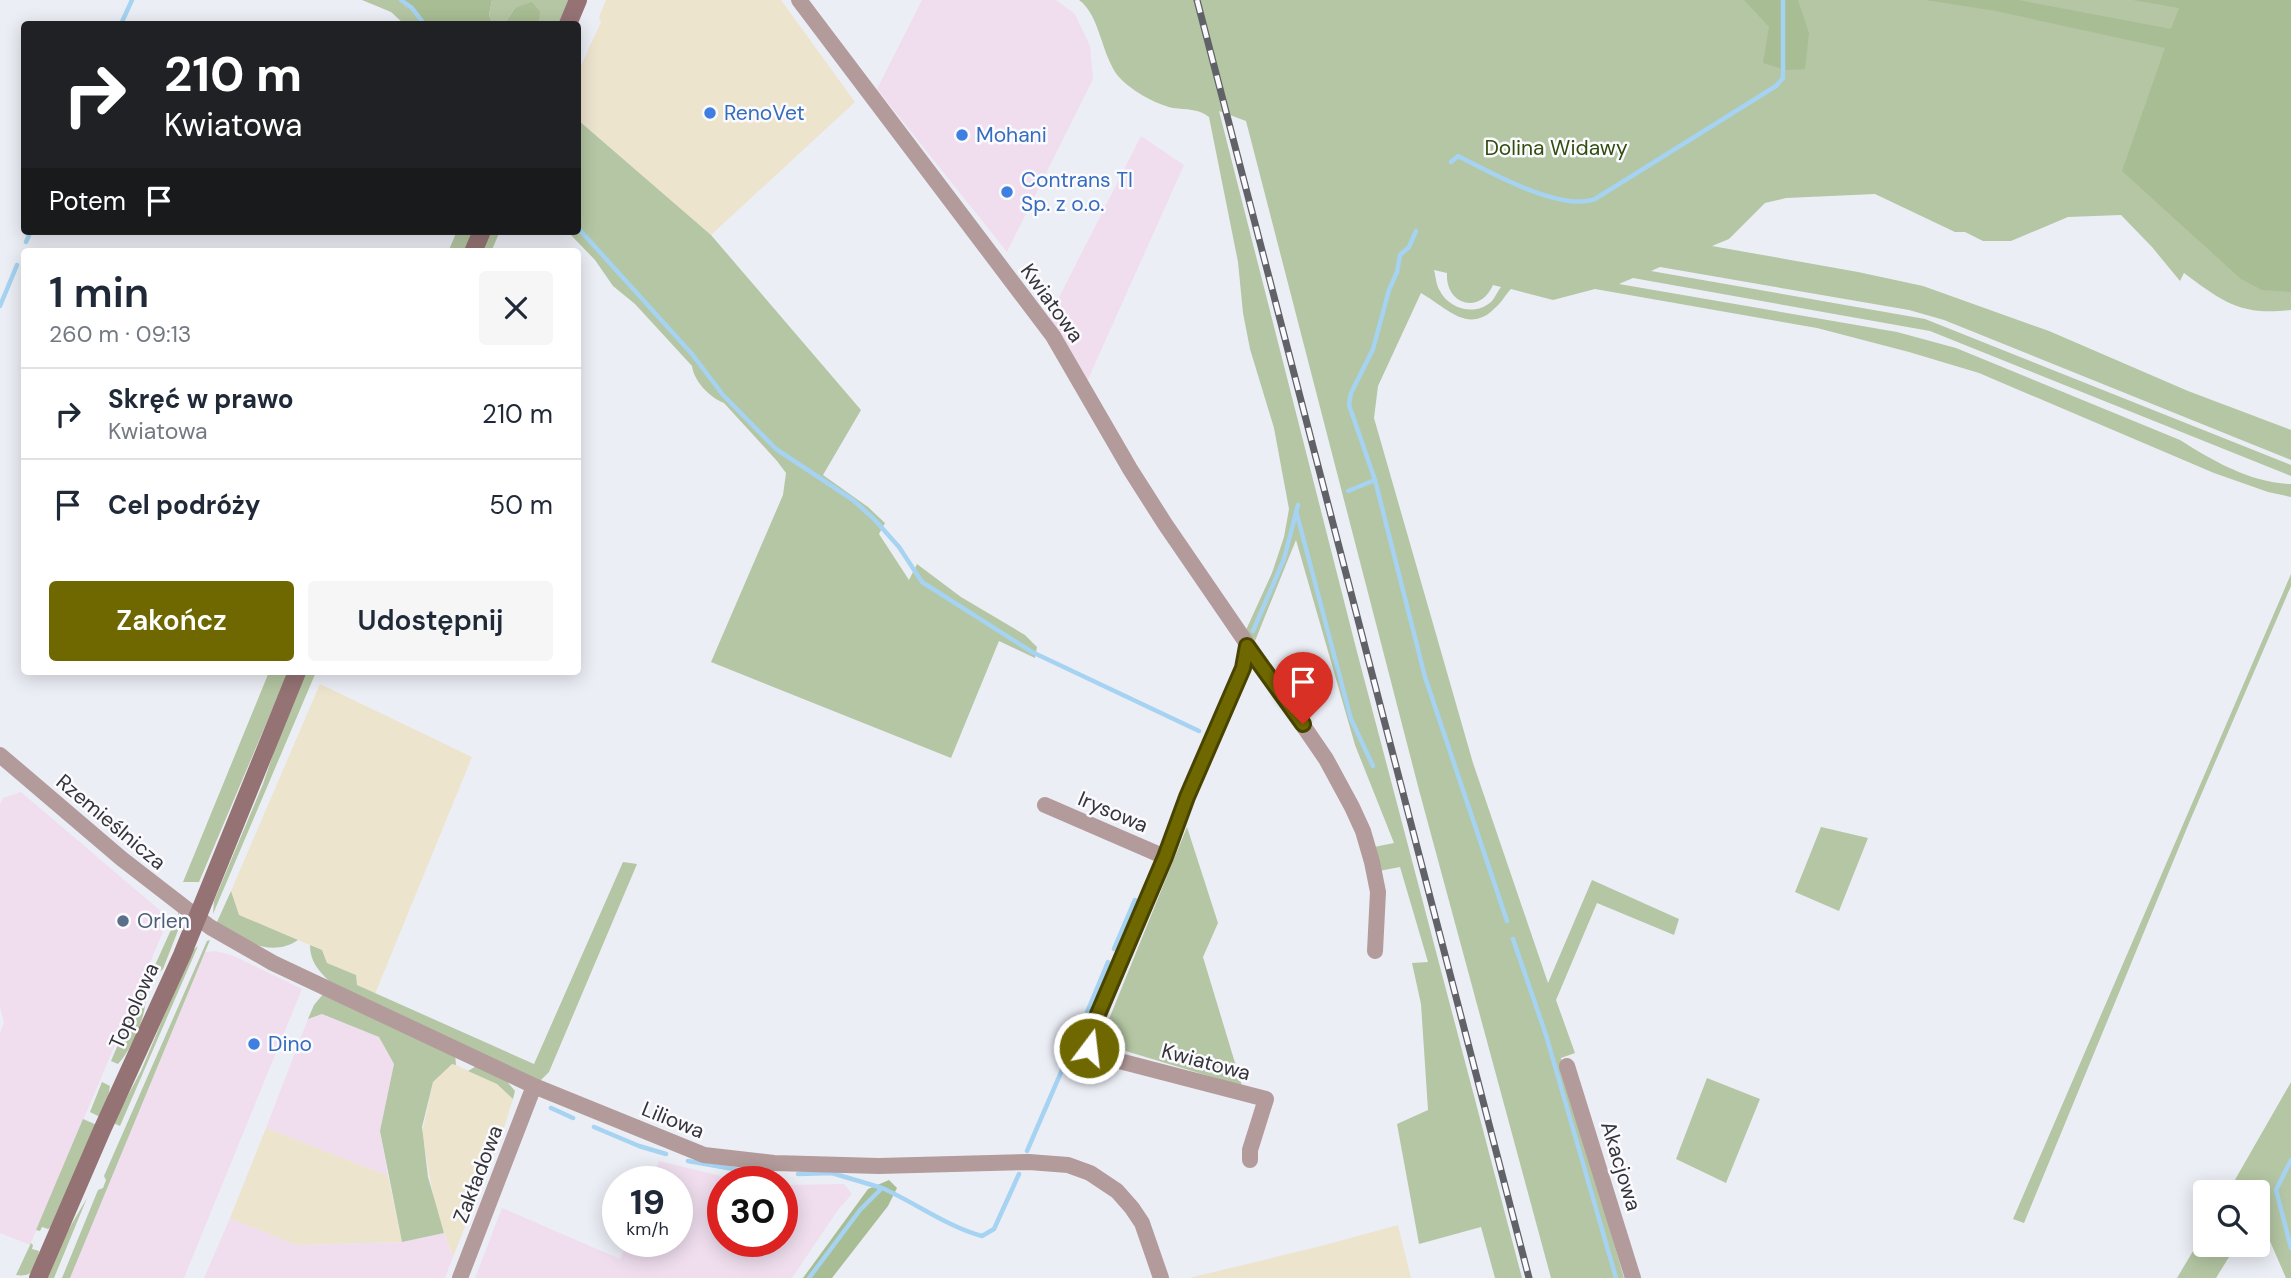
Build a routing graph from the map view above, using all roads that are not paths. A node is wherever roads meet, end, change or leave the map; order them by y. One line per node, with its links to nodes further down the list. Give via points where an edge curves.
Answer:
1 (578, 0): 3 (main road)
2 (799, 0): 4 (street, Kwiatowa, via 1053,336 1130,469)
3 (569, 21)
4 (1247, 646): 8 (street, Kwiatowa, via 1243,668); 10 (street, Kwiatowa, via 1326,759 1363,831 1377,892)
5 (296, 675): 9 (main road, Topolowa)
6 (0, 755): 9 (street, Rzemieślnicza)
7 (1045, 805): 8 (street, Irysowa)
8 (1165, 857): 13 (street, Kwiatowa, via 1093,1026 1089,1048 1104,1057 1266,1099)
9 (197, 918): 12 (street, Liliowa, via 273,963); 14 (main road, Topolowa)
10 (1375, 951)
11 (1567, 1066): 17 (street, Akacjowa)
12 (534, 1086): 15 (street, Zakładowa); 16 (street, Liliowa, via 704,1155 774,1163 879,1166 1068,1165 1099,1179 1132,1208)
13 (1250, 1160)
14 (38, 1278)
15 (460, 1278)
16 (1161, 1278)
17 (1633, 1278)

